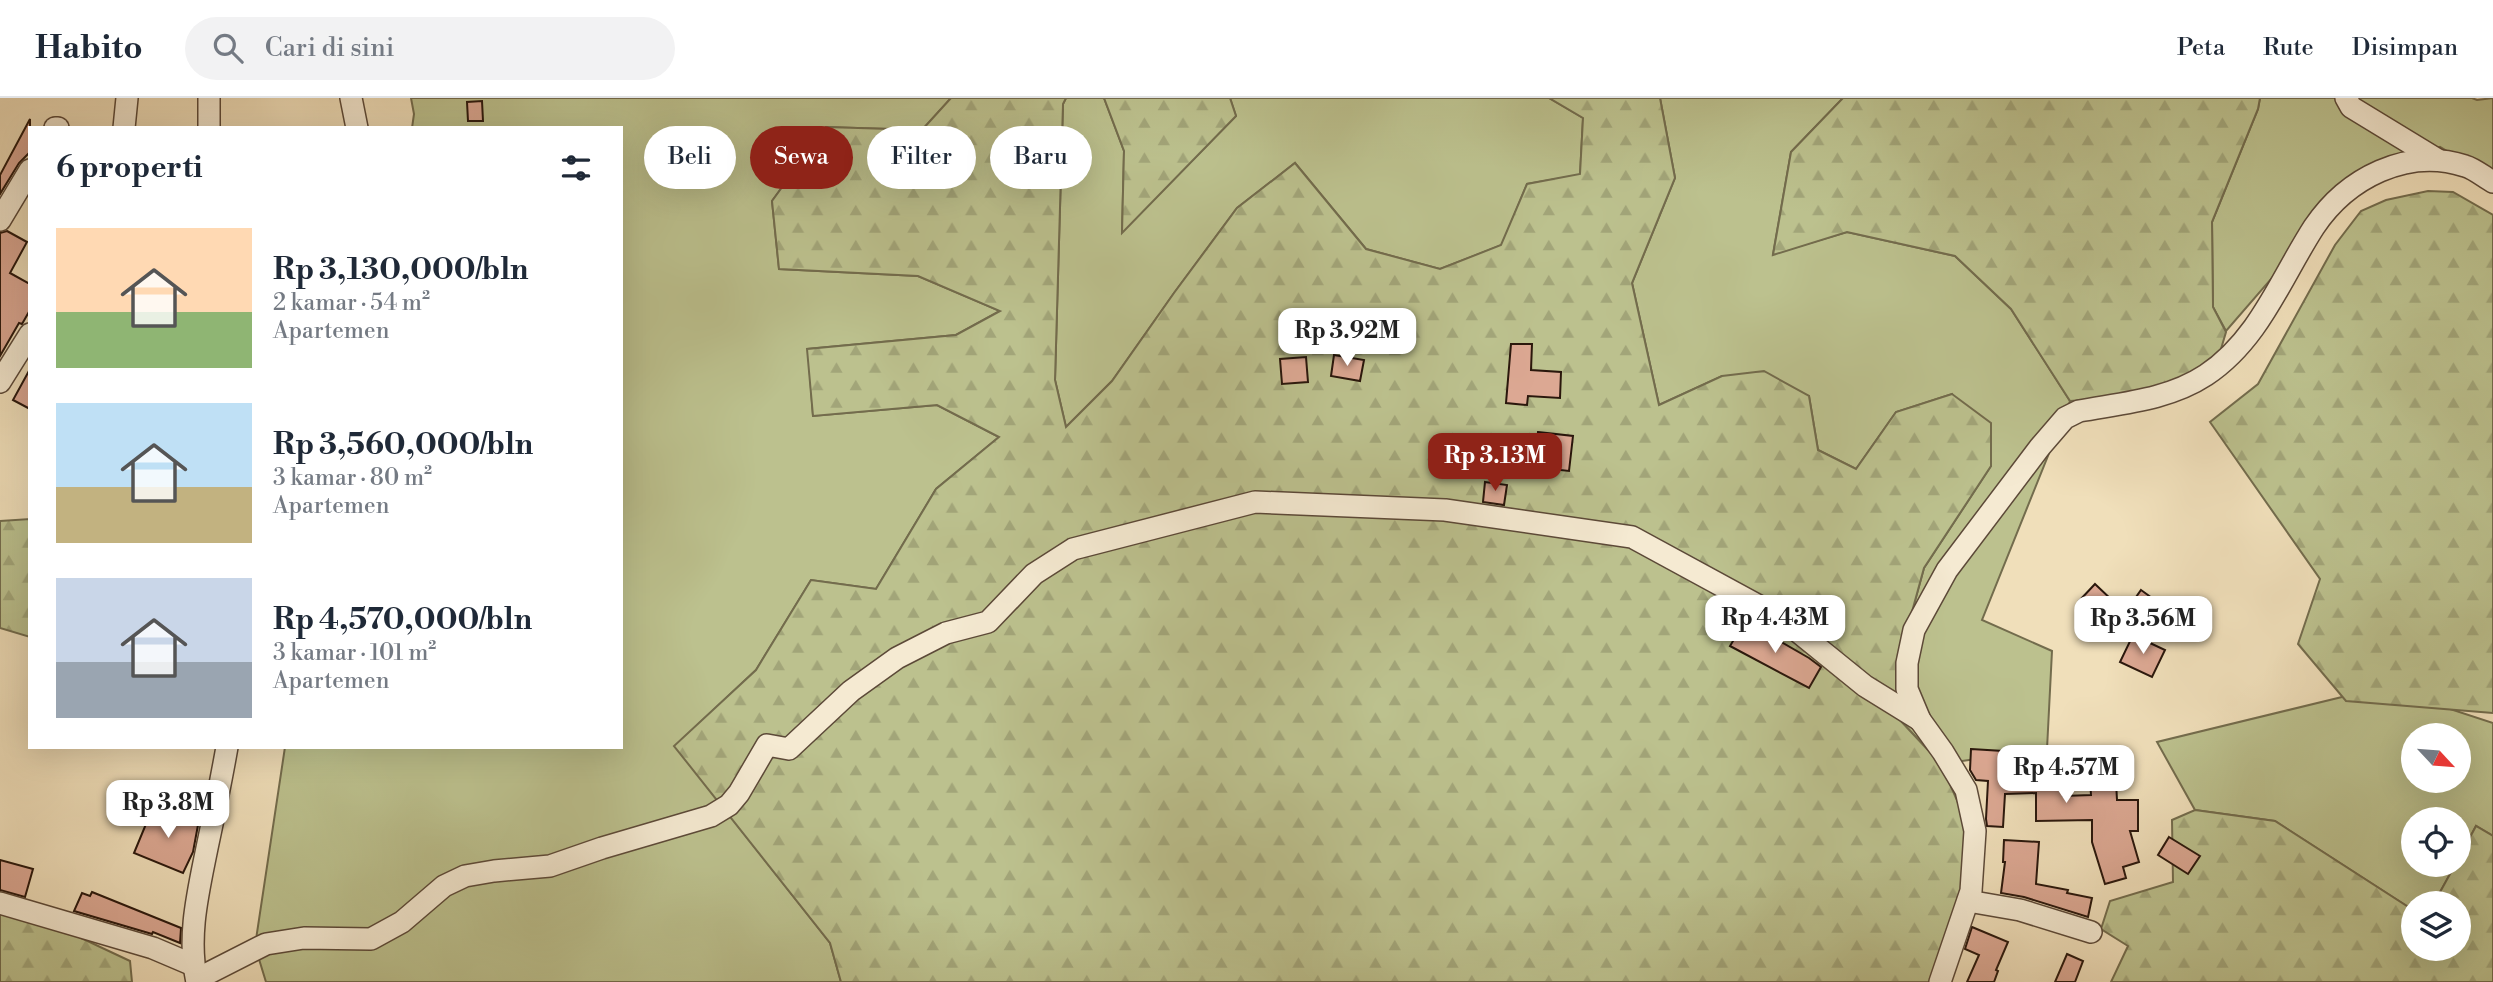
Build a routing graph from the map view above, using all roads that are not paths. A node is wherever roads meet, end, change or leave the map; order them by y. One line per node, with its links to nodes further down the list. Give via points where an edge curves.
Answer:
1 (127, 98): 5 (street)
2 (209, 98): 6 (street)
3 (351, 98): 7 (street)
4 (2346, 98): 8 (street, via 2351,107)
5 (124, 126)
6 (209, 126)
7 (357, 126)
8 (2438, 160): 10 (street, via 2467,166); 14 (street, via 2403,161 2360,182 2338,199 2316,225 2262,318 2206,375 2171,394 2079,411 2052,431 1947,570 1914,630 1907,689)
9 (28, 173): 11 (street)
10 (2493, 182)
11 (0, 220)
12 (28, 337): 13 (street)
13 (0, 382)
14 (1920, 720): 16 (street, via 1966,790 1975,831); 19 (street, via 1865,686 1781,618 1632,537 1445,510 1255,502 1073,549 1034,574 988,622 946,633 897,657 851,691 789,749 767,745 739,793 711,816 550,866 465,876 371,939 304,938 266,944)
15 (228, 749): 19 (street, via 195,910)
16 (1968, 901): 18 (street, via 2020,910); 20 (street)
17 (0, 903): 19 (street, via 153,948)
18 (2091, 932)
19 (196, 975)
20 (1940, 982)

